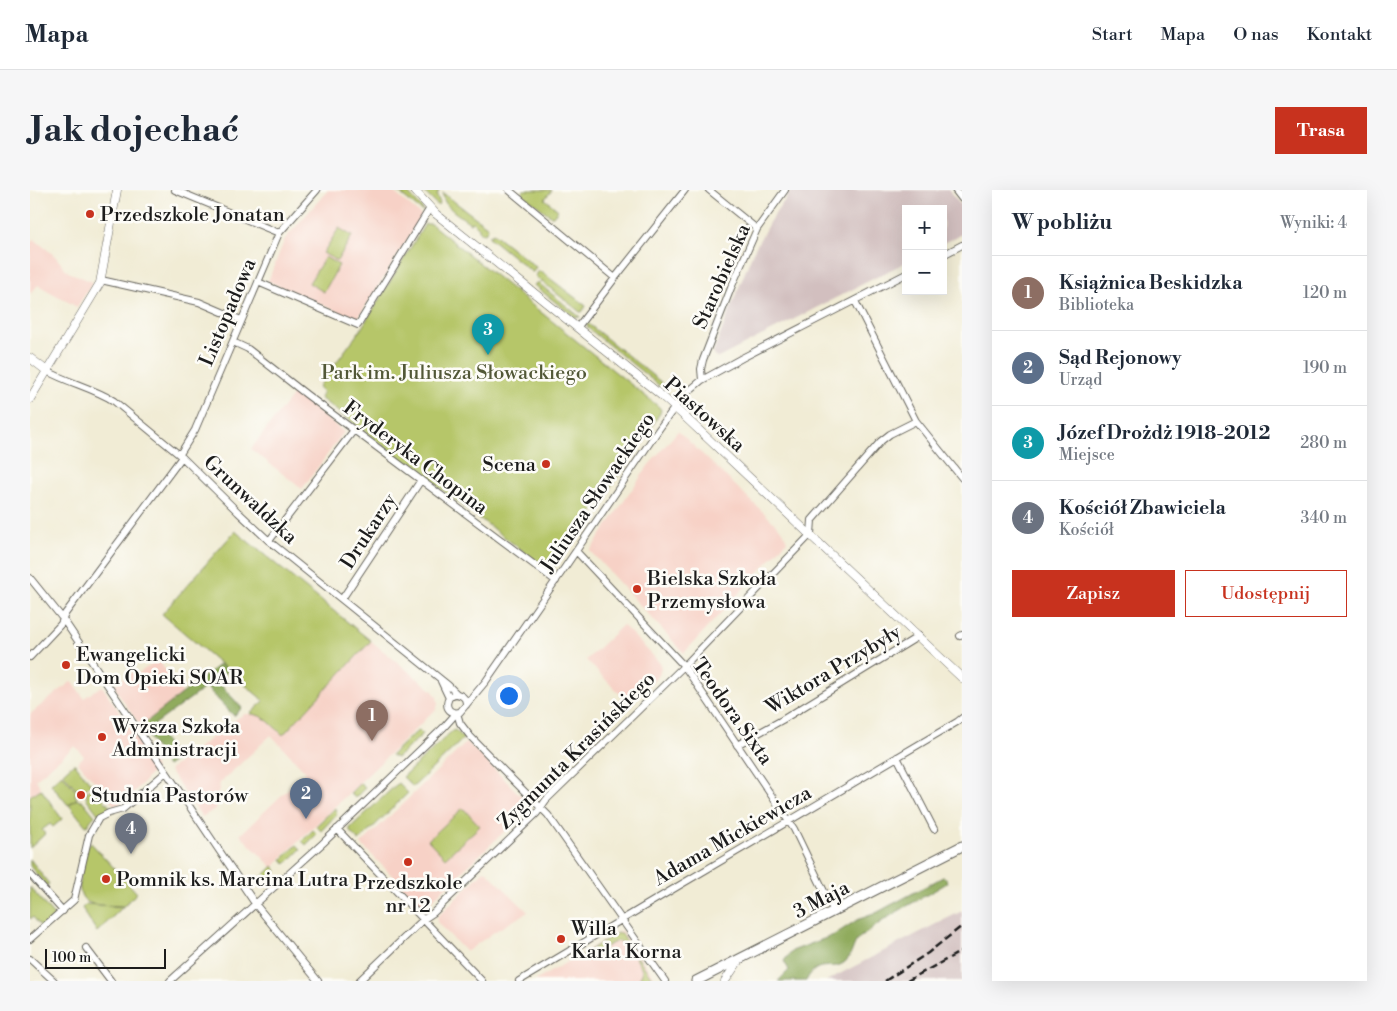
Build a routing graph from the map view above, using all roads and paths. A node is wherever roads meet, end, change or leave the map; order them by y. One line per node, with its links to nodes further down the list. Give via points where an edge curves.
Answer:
1 (117, 190): 18 (street)
2 (316, 190): 13 (street, Listopadowa)
3 (414, 190): 11 (street, Piastowska)
4 (508, 190): 17 (street)
5 (685, 190): 17 (street)
6 (709, 190): 12 (street)
7 (785, 190): 12 (street, Starobielska)
8 (955, 190): 10 (street)
9 (178, 191): 13 (street)
10 (962, 199)
11 (430, 208): 19 (street, via 358,325); 22 (street, Piastowska)
12 (757, 229): 26 (street, Starobielska, via 702,360)
13 (279, 233): 19 (street, Listopadowa)
14 (962, 245): 15 (street)
15 (947, 253)
16 (902, 276): 20 (street, Juliusza Słowackiego)
17 (615, 278): 22 (street)
18 (101, 280): 21 (street, via 199,302); 25 (street)
19 (258, 282): 21 (street, Listopadowa)
20 (855, 301): 26 (street, Juliusza Słowackiego); 29 (street)
21 (241, 320): 23 (street, Listopadowa)
22 (577, 328): 28 (street, Piastowska)
23 (233, 342): 30 (street, Fryderyka Chopina, via 248,349); 31 (street, Listopadowa)
24 (30, 358): 25 (street, Grunwaldzka)
25 (47, 370): 27 (street); 31 (street, Grunwaldzka, via 114,401)
26 (702, 380): 28 (street, Juliusza Słowackiego)
27 (30, 399)
28 (675, 407): 34 (street, Piastowska); 36 (street, Juliusza Słowackiego)
29 (916, 421): 32 (street); 34 (street, via 881,441 812,520)
30 (354, 430): 33 (street, Fryderyka Chopina); 35 (street)
31 (181, 455): 35 (street, Grunwaldzka); 40 (street, Listopadowa)
32 (962, 478)
33 (421, 480): 38 (street, Fryderyka Chopina); 39 (street, Drukarzy)
34 (810, 534): 41 (street, Piastowska); 43 (street, Zygmunta Krasińskiego)
35 (269, 541): 39 (street, Grunwaldzka)
36 (576, 551): 38 (street, Juliusza Słowackiego); 43 (street, Teodora Sixta)
37 (30, 578): 40 (street)
38 (556, 581): 46 (street, Juliusza Słowackiego)
39 (342, 600): 45 (street, Grunwaldzka)
40 (63, 619): 42 (street, Listopadowa); 56 (street)
41 (919, 636): 44 (street, Piastowska); 54 (street, Wiktora Przybyły)
42 (30, 658)
43 (684, 666): 54 (street, Teodora Sixta); 57 (street, Zygmunta Krasińskiego)
44 (962, 678)
45 (440, 679): 47 (street, Grunwaldzka); 48 (street, Grunwaldzka)
46 (478, 692): 47 (street); 49 (street, Juliusza Słowackiego)
47 (460, 695): 48 (street); 49 (street)
48 (448, 698): 50 (street, via 447,705)
49 (466, 705): 50 (street, via 463,710)
50 (454, 712): 52 (street); 53 (street)
51 (962, 718): 55 (street, Adama Mickiewicza)
52 (444, 727): 53 (street); 59 (street)
53 (463, 728): 57 (street)
54 (737, 744): 58 (street, Teodora Sixta)
55 (897, 757): 58 (street, Adama Mickiewicza); 60 (street)
56 (166, 772): 63 (street); 64 (street, via 123,808 99,818 89,835 74,900)
57 (541, 807): 66 (street, Zygmunta Krasińskiego); 67 (street)
58 (788, 821): 65 (street, Teodora Sixta); 67 (street, Adama Mickiewicza)
59 (337, 829): 63 (street); 66 (street)
60 (934, 829)
61 (962, 846): 65 (main road, 3 Maja)
62 (30, 874): 64 (street)
63 (256, 905): 74 (street); 75 (street)
64 (63, 911): 68 (street)
65 (834, 912): 71 (main road, 3 Maja)
66 (424, 919): 76 (street, Zygmunta Krasińskiego); 77 (street)
67 (622, 919): 78 (street, Adama Mickiewicza); 79 (street)
68 (30, 939)
69 (86, 948): 73 (street)
70 (30, 959): 72 (street)
71 (739, 960): 80 (main road, 3 Maja); 81 (street)
72 (54, 981)
73 (111, 981)
74 (170, 981)
75 (318, 981)
76 (359, 981)
77 (482, 981)
78 (519, 981)
79 (665, 981)
80 (696, 981)
81 (725, 981)

